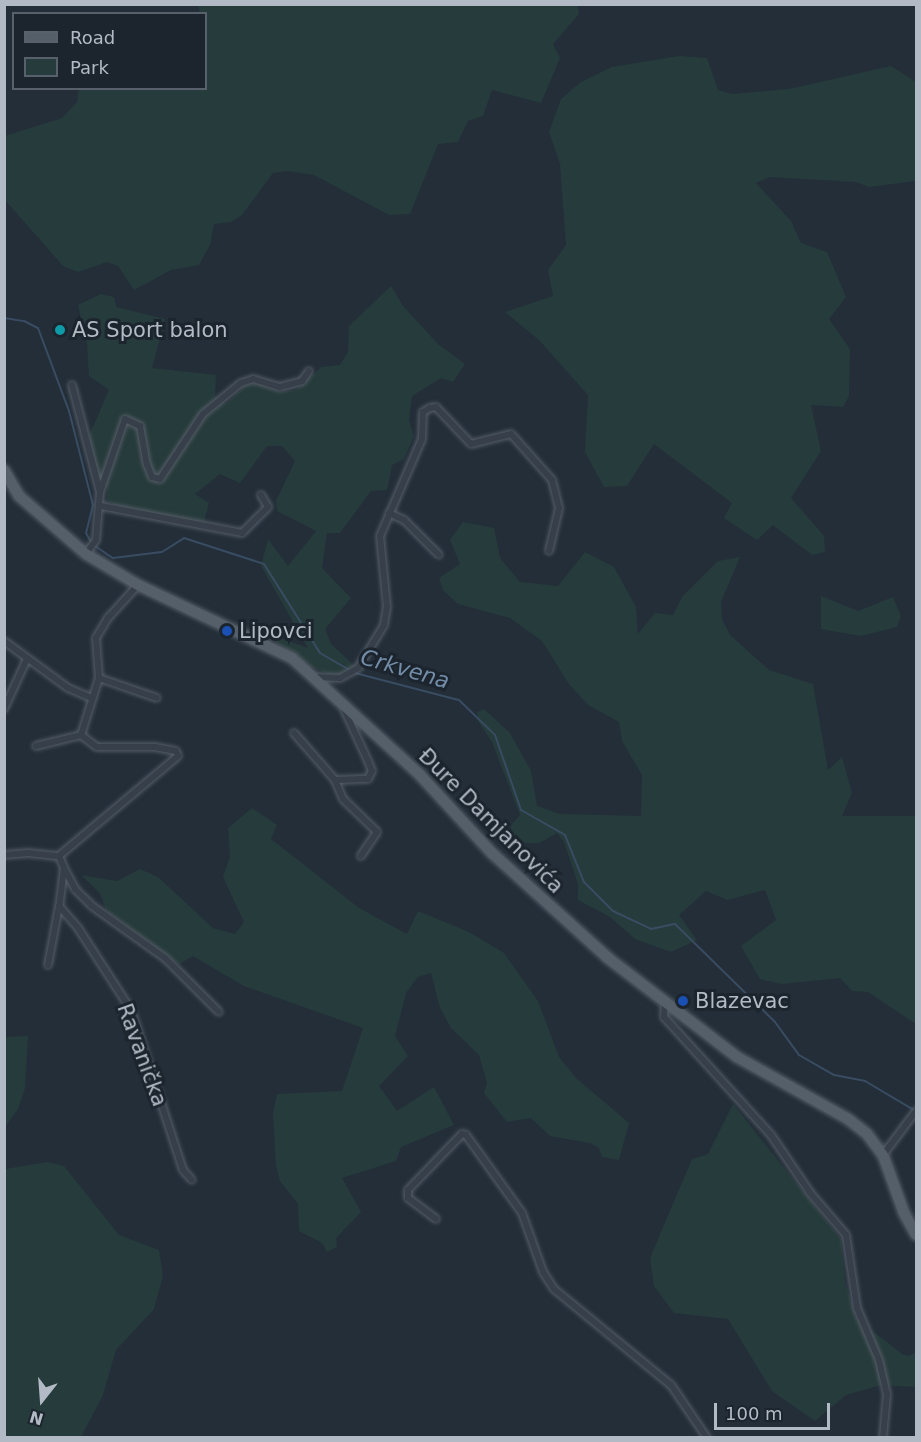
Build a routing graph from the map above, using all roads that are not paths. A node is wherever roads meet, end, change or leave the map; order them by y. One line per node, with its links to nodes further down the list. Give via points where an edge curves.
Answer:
1 (309, 371): 4 (street, via 302,381 280,387 254,379 241,383 203,414 160,479 152,477 147,464 140,426 125,419)
2 (72, 386): 4 (street)
3 (4, 470): 8 (main road, Đure Damjanovića, via 19,496)
4 (100, 492): 6 (street)
5 (261, 495): 6 (street, via 268,507 242,533)
6 (102, 506): 8 (street)
7 (389, 513): 9 (street, via 422,439 423,412 436,407 471,444 505,434 516,437 552,480 559,507); 10 (street, via 404,520); 14 (street, via 379,550 387,607 384,625 358,668 350,674 340,678)
8 (91, 548): 11 (main road, Đure Damjanovića)
9 (549, 551)
10 (440, 555)
11 (138, 585): 14 (main road, Đure Damjanovića, via 275,649); 15 (street, via 108,618 96,638)
12 (4, 641): 13 (street)
13 (27, 659): 16 (street, via 68,688); 18 (street)
14 (314, 677): 19 (main road, Đure Damjanovića)
15 (99, 678): 16 (street); 17 (street)
16 (92, 698): 21 (street)
17 (157, 698)
18 (4, 708)
19 (344, 709): 23 (street, via 371,775 365,779); 30 (main road, Đure Damjanovića, via 420,775 534,893 608,958)
20 (294, 733): 23 (street)
21 (81, 735): 22 (street); 25 (street, via 97,747 155,747 176,751 178,756)
22 (36, 746)
23 (335, 780): 26 (street, via 343,799 377,832)
24 (4, 855): 25 (street)
25 (59, 856): 27 (street)
26 (362, 856)
27 (63, 868): 28 (street); 31 (street, via 75,890 92,906 165,958)
28 (59, 906): 29 (street); 34 (street, Ravanička, via 78,928 131,1010 180,1160)
29 (48, 965)
30 (665, 1001): 33 (main road, Đure Damjanovića, via 737,1057 848,1119 867,1134); 38 (street, via 664,1017 771,1135 811,1194 846,1235 857,1308 879,1360 887,1394)
31 (219, 1012)
32 (915, 1114): 33 (street)
33 (883, 1155): 36 (main road, Đure Damjanovića, via 903,1213)
34 (192, 1180)
35 (436, 1219): 37 (street, via 408,1197 408,1190 462,1134 466,1135 522,1213 543,1272 554,1289 671,1385)
36 (916, 1235)
37 (707, 1437)
38 (883, 1437)

